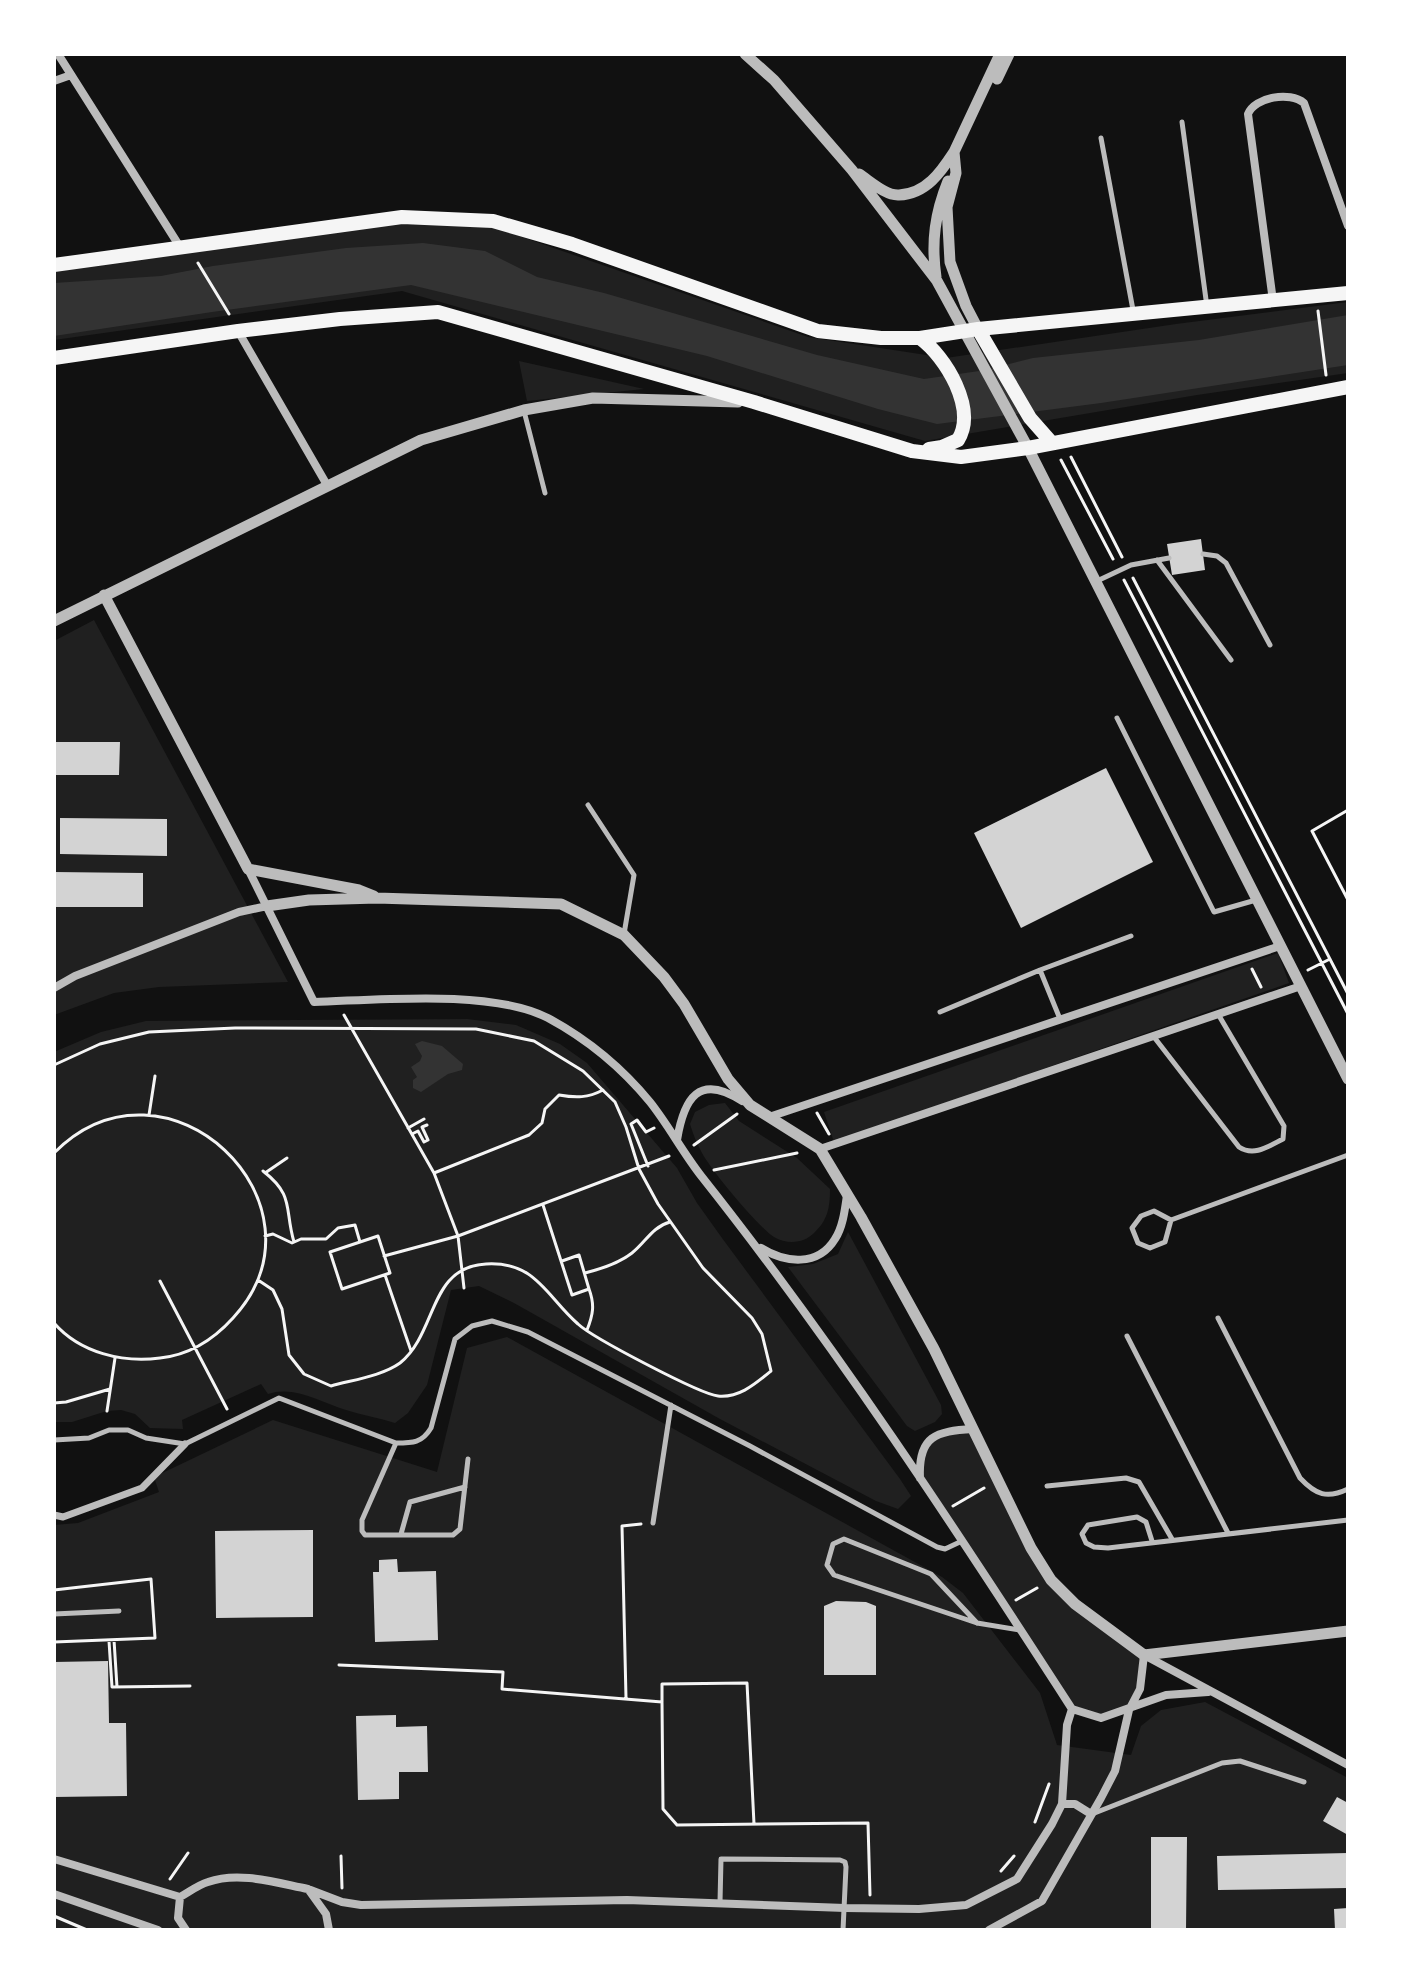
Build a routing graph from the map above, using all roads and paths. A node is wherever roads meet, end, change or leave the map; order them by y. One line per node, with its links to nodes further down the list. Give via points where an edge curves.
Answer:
1 (58, 54): 5 (street)
2 (745, 54): 10 (street)
3 (1000, 54): 9 (street)
4 (1009, 54): 9 (street)
5 (71, 75): 6 (street); 12 (street)
6 (54, 81)
7 (1182, 122): 18 (lane)
8 (1101, 138): 20 (lane)
9 (955, 158): 10 (street, via 924,187 898,195); 15 (street, via 935,219 932,252); 22 (street, via 947,207 950,262)
10 (852, 170): 15 (street)
11 (1348, 226): 17 (street, via 1304,103 1291,97 1251,106)
12 (180, 247): 13 (main road); 24 (main road, via 402,217 493,221 818,331)
13 (54, 265)
14 (201, 268): 19 (path)
15 (937, 281): 22 (street)
16 (1348, 293): 17 (main road)
17 (1273, 301): 18 (main road)
18 (1207, 308): 20 (main road)
19 (229, 315)
20 (1134, 315): 22 (main road)
21 (1319, 317): 26 (path)
22 (971, 330): 24 (main road); 30 (main road, via 990,349 1030,418); 31 (street, via 974,349)
23 (238, 331): 25 (main road); 28 (main road, via 438,312); 33 (street)
24 (920, 338): 32 (main road, via 946,369 964,411 964,427 958,440)
25 (54, 358)
26 (1326, 373)
27 (1348, 387): 30 (main road)
28 (754, 402): 29 (street, via 593,398); 32 (main road)
29 (524, 410): 33 (street, via 421,440); 34 (lane)
30 (1057, 442): 31 (main road); 38 (path); 39 (path)
31 (1028, 448): 32 (main road, via 961,457); 40 (street)
32 (912, 451)
33 (327, 485): 41 (street)
34 (545, 493)
35 (1203, 554): 43 (lane, via 1226,563)
36 (1169, 558): 37 (lane)
37 (1157, 560): 38 (lane); 44 (lane)
38 (1128, 567): 39 (lane); 57 (path)
39 (1120, 571): 40 (lane); 58 (path)
40 (1096, 582): 50 (street)
41 (104, 595): 42 (street); 48 (street)
42 (54, 621)
43 (1270, 645)
44 (1231, 660)
45 (1117, 718): 50 (lane, via 1214,912)
46 (588, 805): 53 (lane, via 634,875)
47 (1348, 810): 51 (path, via 1312,831)
48 (248, 869): 49 (street); 52 (street)
49 (377, 898): 52 (street); 53 (street, via 561,904)
50 (1257, 899): 55 (street)
51 (1348, 900)
52 (267, 906): 61 (street, via 239,912); 64 (street, via 314,1002)
53 (624, 935): 76 (street, via 664,977)
54 (1131, 936): 59 (lane)
55 (1280, 946): 56 (street); 60 (street)
56 (1247, 957): 63 (path); 68 (street)
57 (1330, 959): 58 (path); 62 (path)
58 (1322, 963): 60 (path); 67 (path)
59 (1040, 970): 65 (lane); 68 (lane)
60 (1298, 981): 63 (street); 73 (street)
61 (54, 988)
62 (1348, 994)
63 (1266, 998): 66 (street)
64 (336, 1001): 69 (path); 77 (street, via 490,1001 546,1017 614,1063)
65 (940, 1012)
66 (1218, 1014): 70 (street); 70 (lane, via 1284,1126 1283,1139 1256,1151 1239,1147)
67 (1348, 1014)
68 (1060, 1019): 75 (street)
69 (351, 1028): 71 (path, via 149,1032 100,1044); 74 (path, via 476,1029 534,1041); 82 (path)
70 (1154, 1037): 85 (street)
71 (54, 1065)
72 (155, 1076): 78 (path)
73 (1348, 1079)
74 (603, 1090): 93 (path, via 615,1102); 94 (path, via 575,1098 559,1095 529,1135)
75 (812, 1103): 79 (street); 85 (path)
76 (750, 1105): 79 (street); 84 (street, via 724,1089 705,1089 687,1102); 87 (path)
77 (655, 1109): 84 (street); 92 (path, via 646,1115 655,1128 646,1132 637,1120 631,1124)
78 (149, 1115): 88 (path, via 91,1126); 100 (path, via 185,1123 217,1141 243,1167 259,1200)
79 (767, 1118): 86 (street)
80 (424, 1119): 82 (path)
81 (427, 1125): 83 (path, via 422,1127 428,1140 424,1142 418,1131)
82 (408, 1128): 83 (path)
83 (412, 1134): 94 (path)
84 (677, 1141): 87 (street)
85 (835, 1144): 86 (street)
86 (820, 1149): 95 (path); 96 (street)
87 (684, 1152): 95 (street)
88 (54, 1153)
89 (1347, 1156): 98 (lane)
90 (287, 1158): 102 (path, via 264,1172 278,1182 288,1200)
91 (663, 1158): 92 (path)
92 (648, 1166): 93 (path)
93 (639, 1169): 97 (path); 99 (path)
94 (434, 1173): 101 (path)
95 (698, 1173): 104 (street)
96 (848, 1195): 104 (street, via 835,1240 819,1255 798,1261 777,1258); 128 (street)
97 (543, 1205): 101 (path); 106 (path)
98 (1171, 1220): 98 (lane, via 1165,1242 1157,1246 1144,1246 1134,1238 1132,1228 1146,1212)
99 (670, 1222): 108 (path, via 632,1253); 117 (path, via 703,1268 752,1318 762,1334 771,1371 747,1391 718,1396)
100 (265, 1236): 102 (path); 110 (path)
101 (458, 1236): 105 (path); 107 (path)
102 (294, 1242): 103 (path, via 326,1239 338,1228 355,1225)
103 (360, 1242): 105 (path, via 378,1236); 109 (path, via 330,1252 342,1289)
104 (757, 1246): 133 (street)
105 (384, 1256): 109 (path, via 390,1273)
106 (562, 1261): 108 (path, via 579,1255); 113 (path, via 572,1295)
107 (461, 1271): 112 (path); 117 (path, via 484,1264 529,1272); 121 (path, via 442,1287 420,1342)
108 (585, 1273): 113 (path)
109 (385, 1275): 121 (path)
110 (258, 1280): 120 (path, via 222,1331); 121 (path, via 273,1290 289,1355 304,1374 331,1386 398,1364)
111 (160, 1281): 120 (path)
112 (464, 1288)
113 (589, 1289): 117 (path, via 594,1301)
114 (1218, 1318): 137 (lane, via 1300,1478 1321,1495)
115 (54, 1323): 116 (path)
116 (60, 1330): 118 (path); 122 (path)
117 (587, 1330)
118 (54, 1335)
119 (1127, 1336): 142 (lane)
120 (195, 1348): 122 (path, via 156,1359); 124 (path)
121 (411, 1351)
122 (115, 1358): 123 (path)
123 (110, 1389): 125 (path); 127 (path)
124 (223, 1400)
125 (54, 1403)
126 (671, 1405): 130 (lane, via 528,1332 492,1321 472,1326 455,1339 426,1437); 141 (lane); 145 (lane, via 937,1547)
127 (107, 1411)
128 (973, 1429): 133 (street, via 943,1432 928,1441 919,1457); 134 (street)
129 (54, 1440): 131 (lane, via 128,1430)
130 (396, 1443): 131 (lane, via 279,1398); 143 (lane, via 362,1531)
131 (185, 1444): 139 (street, via 142,1488 63,1517)
132 (468, 1459): 136 (lane)
133 (920, 1480): 138 (street)
134 (997, 1480): 138 (path); 147 (street)
135 (1047, 1486): 144 (lane, via 1126,1478 1139,1482)
136 (465, 1487): 143 (lane, via 410,1502); 143 (lane, via 460,1529 453,1535)
137 (1348, 1489)
138 (942, 1512): 145 (street)
139 (54, 1515)
140 (1348, 1520): 142 (lane)
141 (653, 1523): 159 (path, via 622,1526)
142 (1228, 1533): 144 (lane)
143 (401, 1534)
144 (1172, 1539): 146 (lane)
145 (962, 1541): 148 (street)
146 (1152, 1541): 146 (lane, via 1094,1547 1082,1534 1088,1525 1137,1517 1146,1522)
147 (1051, 1580): 148 (path); 155 (street)
148 (1005, 1605): 152 (street)
149 (119, 1611): 150 (lane)
150 (54, 1614)
151 (977, 1623): 151 (lane, via 834,1575 827,1565 833,1544 844,1539 931,1574); 152 (lane)
152 (1021, 1630): 161 (street)
153 (1348, 1631): 155 (street)
154 (111, 1640): 157 (path, via 112,1687)
155 (1144, 1655): 158 (street); 162 (street, via 1140,1689)
156 (339, 1665): 159 (path, via 503,1672 502,1689)
157 (190, 1686)
158 (1208, 1692): 162 (street, via 1166,1695); 163 (street)
159 (626, 1700): 160 (path)
160 (662, 1702): 168 (path, via 663,1809 677,1825); 168 (path, via 662,1684 747,1683)
161 (1072, 1709): 162 (street, via 1101,1718); 166 (street)
162 (1129, 1710): 167 (street, via 1115,1771)
163 (1348, 1765)
164 (1304, 1782): 167 (lane, via 1240,1761 1222,1763)
165 (1049, 1783): 169 (path)
166 (1062, 1804): 167 (street, via 1075,1804); 182 (street, via 1017,1879 966,1905)
167 (1091, 1814): 189 (street, via 1042,1901)
168 (754, 1824): 179 (path, via 868,1823)
169 (1032, 1831)
170 (188, 1853): 176 (path)
171 (1017, 1853): 174 (path)
172 (341, 1856): 180 (path)
173 (54, 1859): 176 (street)
174 (1000, 1873)
175 (308, 1889): 178 (street, via 232,1878 207,1882); 180 (street); 187 (street, via 326,1914)
176 (161, 1892): 178 (street)
177 (54, 1894): 185 (street)
178 (180, 1897): 186 (street, via 178,1918)
179 (870, 1900)
180 (342, 1902): 181 (street)
181 (720, 1902): 182 (street); 182 (lane, via 721,1859 840,1860 846,1867)
182 (845, 1908): 188 (lane)
183 (54, 1916): 184 (path)
184 (87, 1930)
185 (158, 1930)
186 (186, 1930)
187 (329, 1930)
188 (843, 1930)
189 (989, 1930)

